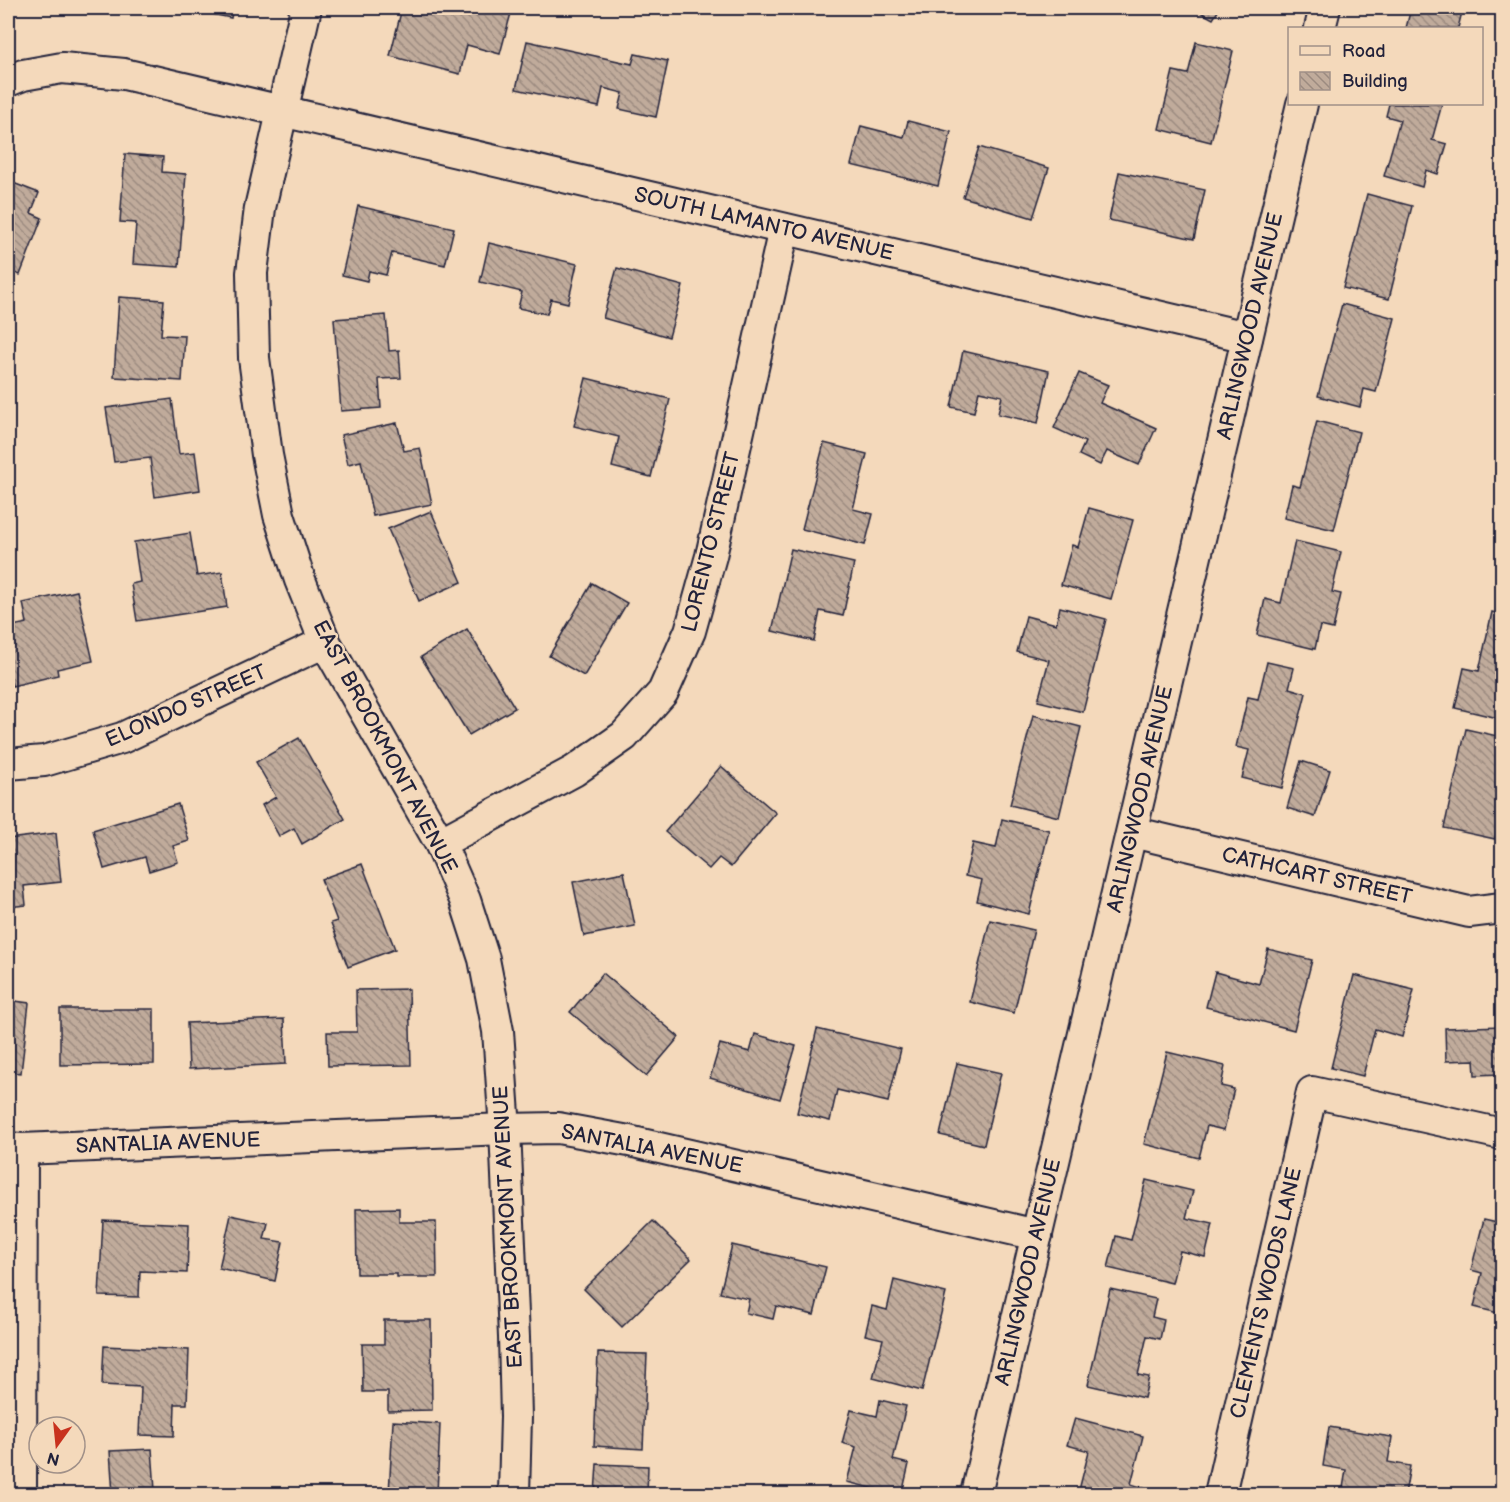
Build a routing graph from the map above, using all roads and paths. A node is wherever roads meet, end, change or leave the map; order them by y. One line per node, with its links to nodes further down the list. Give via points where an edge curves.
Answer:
1 (306, 8): 6 (street, EAST BROOKMONT AVENUE)
2 (1325, 8): 3 (street)
3 (1320, 27)
4 (8, 81): 6 (street, SOUTH LAMANTO AVENUE, via 62,68 124,74)
5 (1302, 105): 8 (street, ARLINGWOOD AVENUE)
6 (281, 112): 7 (street, SOUTH LAMANTO AVENUE); 9 (street, EAST BROOKMONT AVENUE, via 260,208 252,273 254,358 279,514)
7 (784, 229): 8 (street, SOUTH LAMANTO AVENUE); 12 (street, LORENTO STREET, via 711,556 690,630 663,692 624,735 574,771)
8 (1247, 337): 11 (street, ARLINGWOOD AVENUE)
9 (325, 642): 10 (street, ELONDO STREET, via 122,738 44,761); 12 (street, EAST BROOKMONT AVENUE)
10 (8, 764)
11 (1132, 832): 13 (street, CATHCART STREET, via 1469,912); 17 (street, ARLINGWOOD AVENUE)
12 (440, 843): 14 (street, EAST BROOKMONT AVENUE, via 465,900 484,959 498,1031)
13 (1503, 908)
14 (505, 1129): 16 (street, SANTALIA AVENUE); 17 (street, SANTALIA AVENUE, via 558,1128 629,1141); 19 (street, EAST BROOKMONT AVENUE, via 516,1417)
15 (1503, 1134): 21 (street, CLEMENTS WOODS LANE, via 1312,1092)
16 (15, 1148): 18 (street)
17 (1037, 1235): 20 (street, ARLINGWOOD AVENUE)
18 (21, 1494)
19 (514, 1494)
20 (976, 1494)
21 (1220, 1494)

